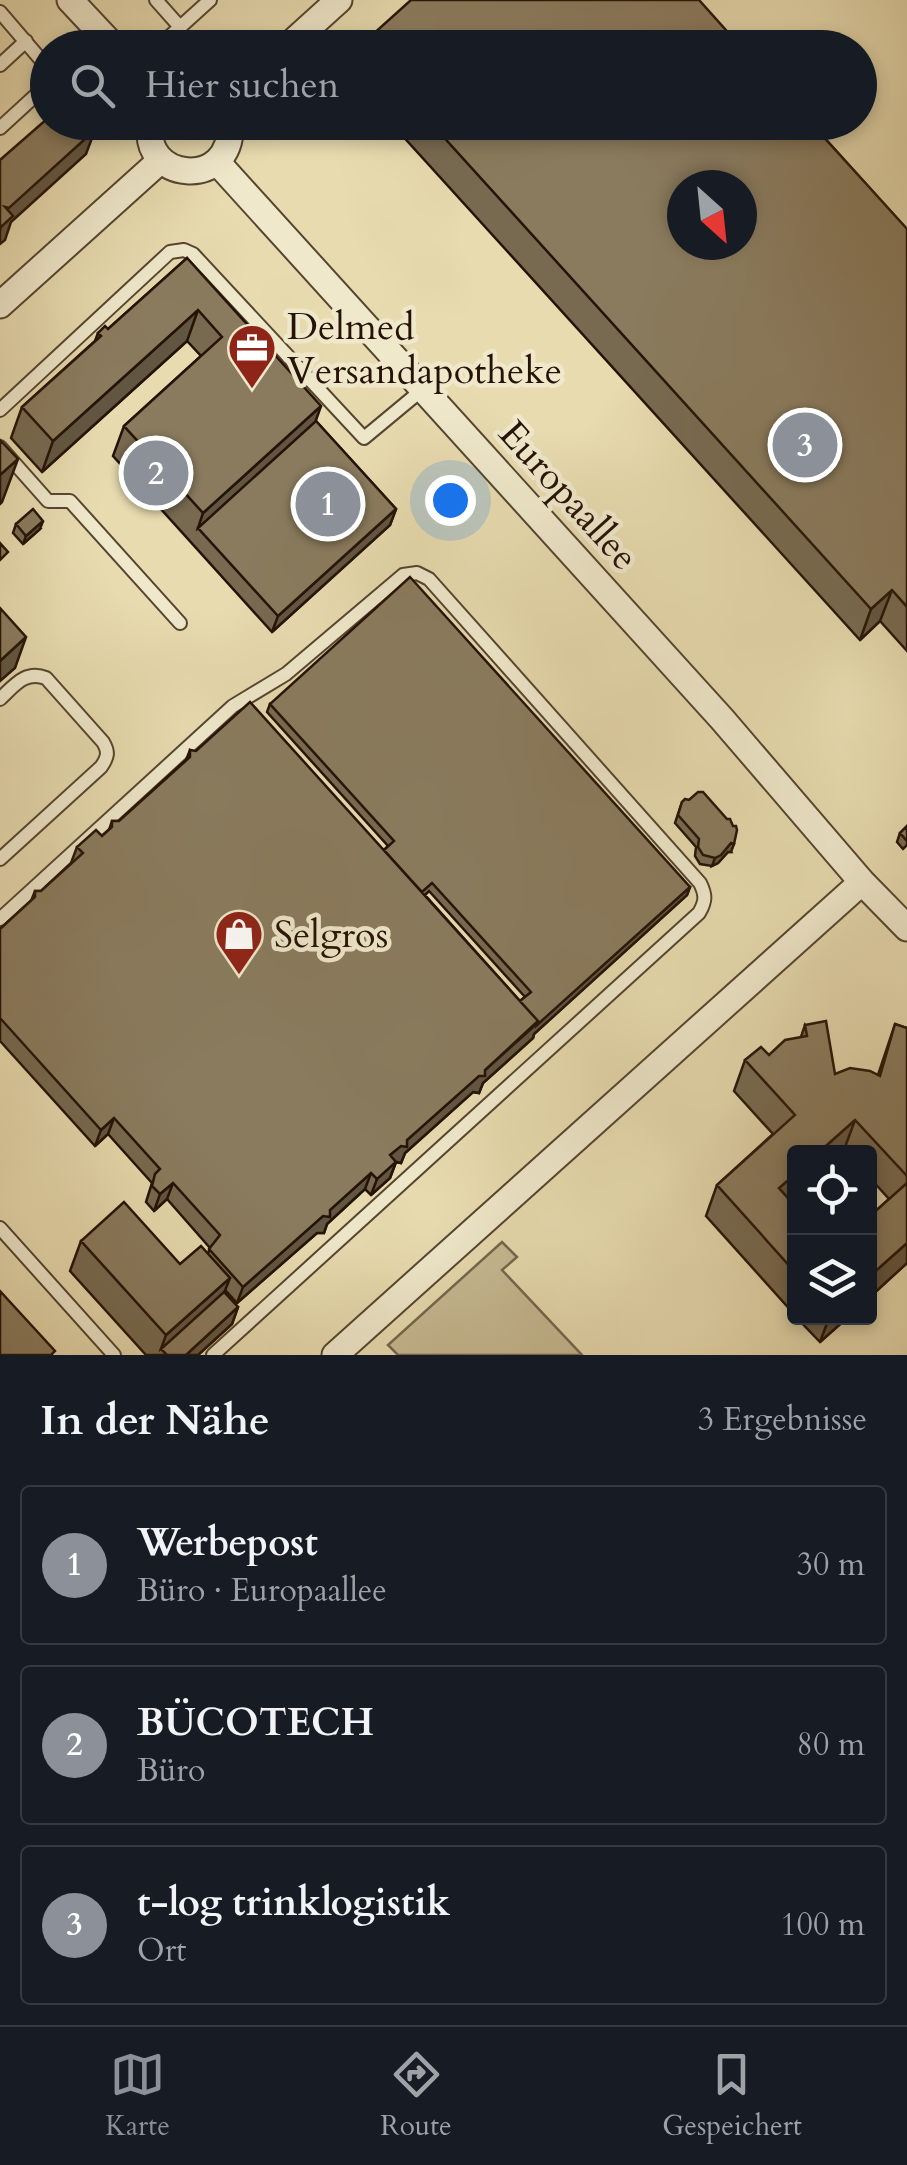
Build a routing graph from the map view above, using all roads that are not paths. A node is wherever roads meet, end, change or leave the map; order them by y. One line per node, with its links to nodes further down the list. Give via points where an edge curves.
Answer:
1 (70, 0): 7 (street)
2 (156, 0): 6 (lane)
3 (210, 0): 6 (lane)
4 (339, 0): 9 (street)
5 (0, 12): 10 (lane)
6 (180, 27): 8 (lane)
7 (98, 30)
8 (177, 30)
9 (306, 30)
10 (26, 41): 11 (lane); 12 (lane)
11 (30, 46)
12 (0, 64)
13 (30, 100): 14 (lane)
14 (0, 128)
15 (151, 140): 17 (street)
16 (230, 140): 18 (street)
17 (161, 160): 18 (street, via 190,172); 19 (street)
18 (217, 162): 20 (street, Europaallee)
19 (0, 305)
20 (422, 389): 21 (lane, via 364,438 184,250 170,252); 26 (street, Europaallee)
21 (0, 410)
22 (0, 447): 23 (lane, via 48,501 70,501)
23 (180, 623)
24 (0, 699): 25 (lane, via 25,676 46,678 108,750 101,767)
25 (0, 859)
26 (862, 882): 28 (street, Europaallee); 32 (street)
27 (0, 919): 31 (lane, via 233,706 286,674 402,575 417,574 428,578 705,893 699,912)
28 (907, 928)
29 (0, 1228): 30 (lane)
30 (114, 1355)
31 (213, 1355)
32 (335, 1355)

